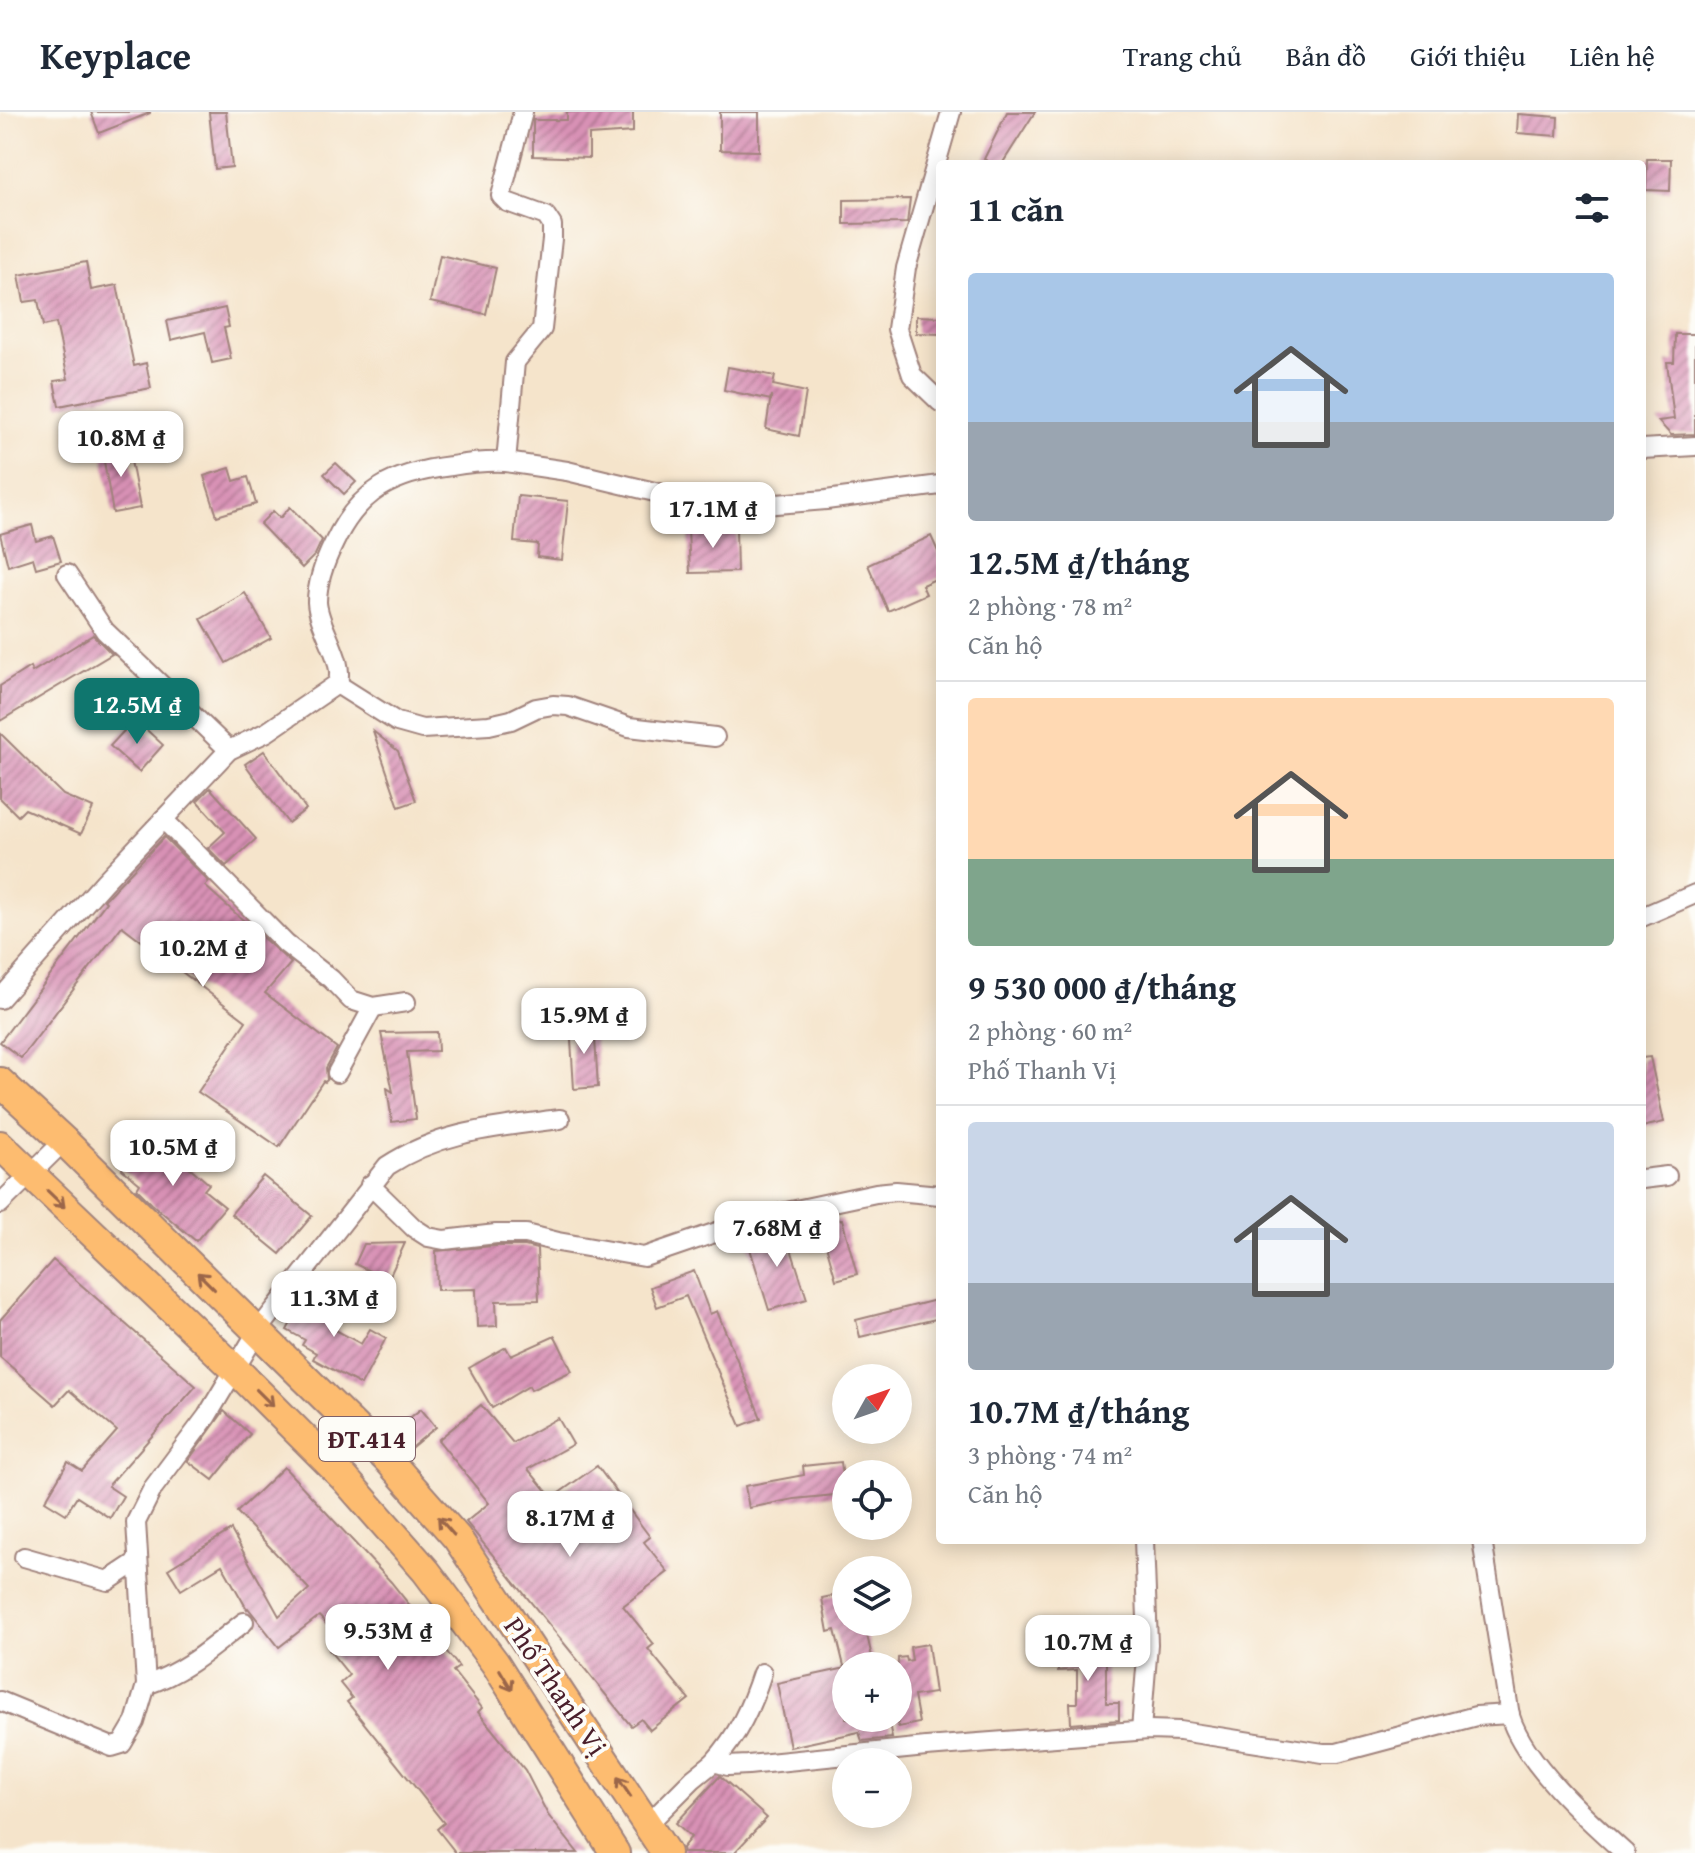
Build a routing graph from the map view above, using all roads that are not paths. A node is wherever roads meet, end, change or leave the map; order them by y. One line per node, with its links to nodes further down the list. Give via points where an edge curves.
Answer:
1 (523, 112): 8 (street, via 501,196 546,216 552,239 542,329 515,362)
2 (951, 112): 3 (street)
3 (937, 160)
4 (936, 164): 5 (street, via 906,268 897,329 912,375)
5 (936, 398)
6 (1695, 446): 7 (street)
7 (1646, 449)
8 (506, 462): 9 (street, via 684,499 764,505); 11 (street, via 404,475 368,495 346,519 324,566 317,603 340,671)
9 (936, 485)
10 (67, 574): 13 (street, via 105,631)
11 (337, 684): 12 (street, via 397,722 422,729 489,725 553,705 629,727); 13 (street, via 267,732)
12 (715, 737)
13 (229, 750): 14 (street)
14 (163, 819): 17 (street); 19 (street, via 286,944 351,1000)
15 (1695, 894): 16 (street)
16 (1646, 915)
17 (0, 999)
18 (406, 1002): 19 (street)
19 (373, 1007): 20 (street)
20 (337, 1073)
21 (0, 1082): 23 (main road, Phố Thanh Vị / ĐT.414)
22 (560, 1119): 28 (street, via 459,1133 405,1154)
23 (64, 1141): 25 (street); 31 (main road, Phố Thanh Vị / ĐT.414, one-way to 23)
24 (0, 1145): 25 (main road, Phố Thanh Vị)
25 (30, 1174): 30 (street); 32 (main road, Phố Thanh Vị, one-way to 32)
26 (1667, 1176): 27 (street)
27 (1646, 1179)
28 (370, 1185): 29 (street, via 428,1237 526,1234 644,1257 773,1215 876,1193); 31 (street)
29 (936, 1195)
30 (0, 1204)
31 (257, 1332): 32 (street); 44 (main road, Phố Thanh Vị / ĐT.414, one-way to 31, via 457,1538 389,1461)
32 (235, 1369): 36 (street, via 153,1488 136,1522); 45 (main road, Phố Thanh Vị, one-way to 45, via 345,1479 426,1571 495,1663)
33 (1144, 1544): 42 (street, via 1148,1644)
34 (1483, 1544): 41 (street)
35 (24, 1557): 36 (street, via 108,1581)
36 (138, 1561): 39 (street)
37 (244, 1622): 39 (street, via 187,1668)
38 (762, 1673): 43 (street, via 750,1710)
39 (146, 1685): 40 (street, via 135,1722 122,1744 112,1747)
40 (0, 1701)
41 (1510, 1714): 42 (street, via 1476,1716 1337,1753); 47 (street, via 1532,1759)
42 (1141, 1730): 43 (street, via 748,1765)
43 (714, 1762): 44 (street)
44 (649, 1823): 46 (main road, Phố Thanh Vị / ĐT.414)
45 (615, 1853)
46 (666, 1853)
47 (1625, 1853)

